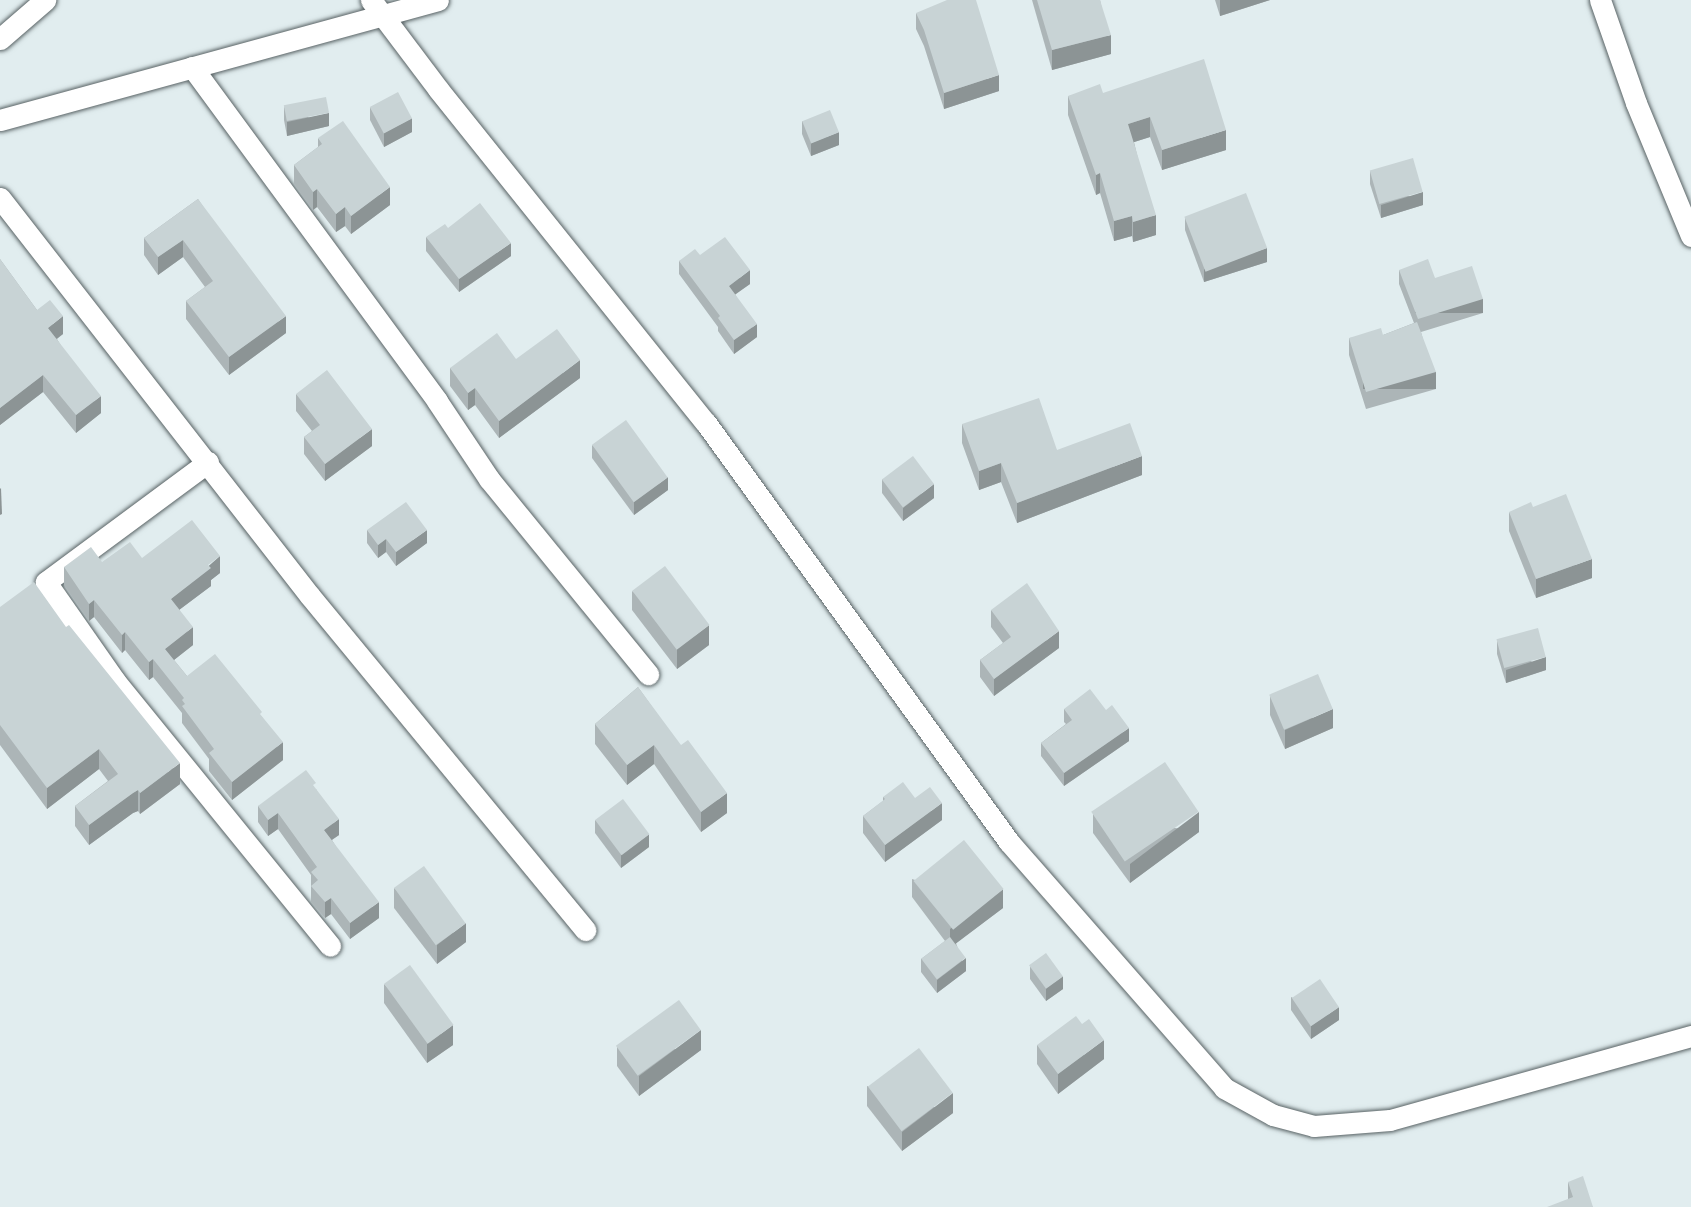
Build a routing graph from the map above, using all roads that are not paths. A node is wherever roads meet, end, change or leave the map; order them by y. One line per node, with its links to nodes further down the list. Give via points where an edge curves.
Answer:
1 (45, 0): 5 (street)
2 (438, 0): 4 (street)
3 (1600, 0): 9 (street)
4 (376, 8): 6 (street); 14 (street, via 706,423 1009,842 1223,1088 1273,1115 1314,1126 1390,1120)
5 (0, 39)
6 (192, 67): 7 (street); 11 (street, via 489,479)
7 (0, 120)
8 (0, 198): 10 (street)
9 (1691, 236)
10 (208, 462): 12 (street, via 310,596); 13 (street, via 46,582 115,681)
11 (648, 674)
12 (585, 930)
13 (330, 946)
14 (1691, 1036)

